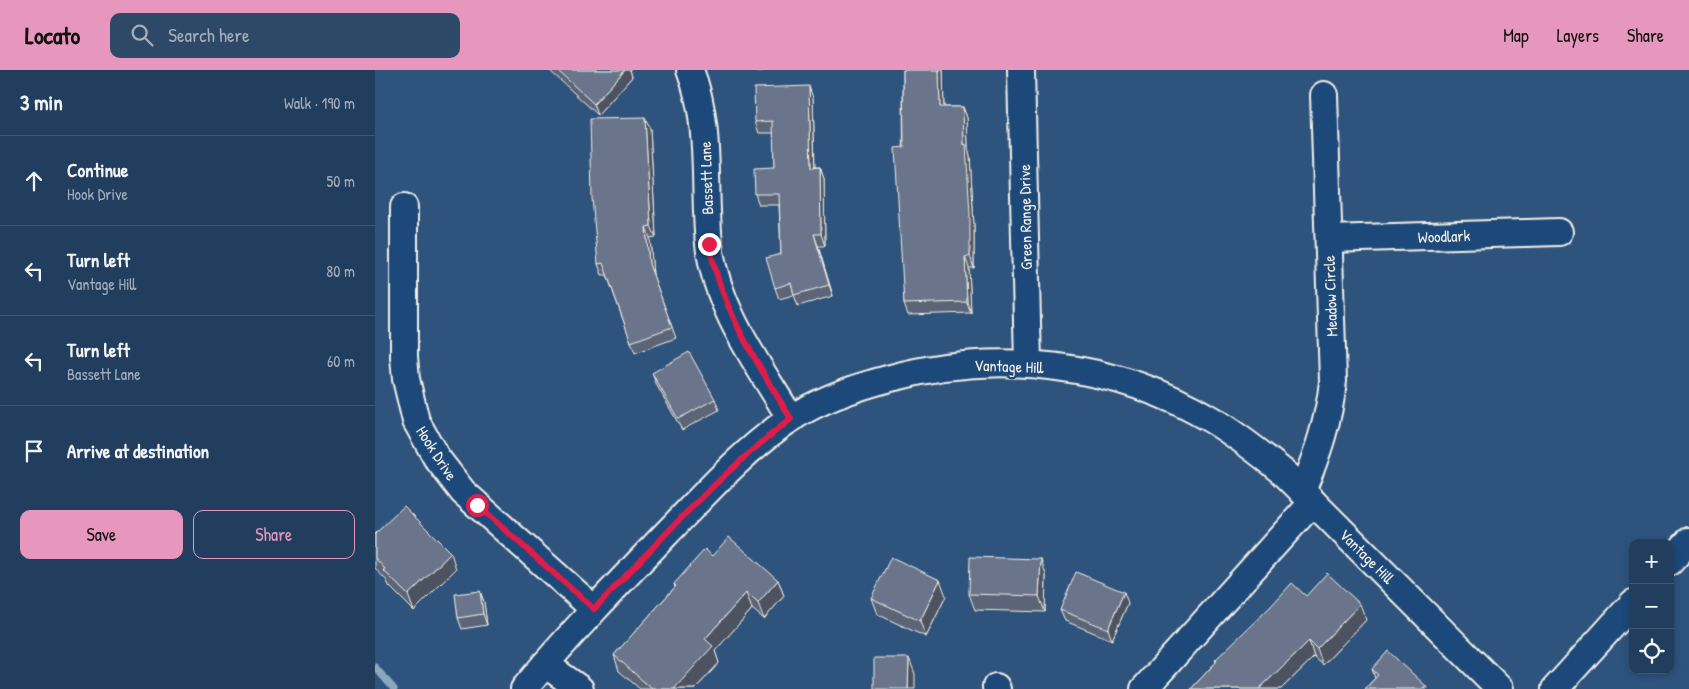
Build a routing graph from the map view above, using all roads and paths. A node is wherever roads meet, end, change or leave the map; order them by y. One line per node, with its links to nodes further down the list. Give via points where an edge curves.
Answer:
1 (690, 70): 8 (street, Bassett Lane, via 704,124 709,244 719,288 737,330)
2 (1021, 70): 7 (street, Green Range Drive)
3 (1325, 95): 6 (street, Meadow Circle)
4 (404, 207): 13 (street, Hook Drive, via 404,357 416,421 436,457 463,492)
5 (1559, 232): 6 (street, Woodlark)
6 (1329, 239): 9 (street, Meadow Circle, via 1333,381 1331,404)
7 (1029, 364): 8 (street, Vantage Hill, via 958,365 914,372 871,383); 9 (street, Vantage Hill, via 1087,372 1130,383 1171,399 1211,419 1248,444)
8 (791, 419): 13 (street, Vantage Hill, via 718,480)
9 (1308, 497): 17 (street, Meadow Circle); 18 (street, Vantage Hill)
10 (1689, 541): 11 (street)
11 (1674, 558)
12 (1629, 607): 19 (street)
13 (594, 609): 14 (street, Vantage Hill)
14 (545, 664): 15 (street, Vantage Hill); 16 (street)
15 (524, 689)
16 (580, 689)
17 (1144, 689)
18 (1500, 689)
19 (1555, 689)

